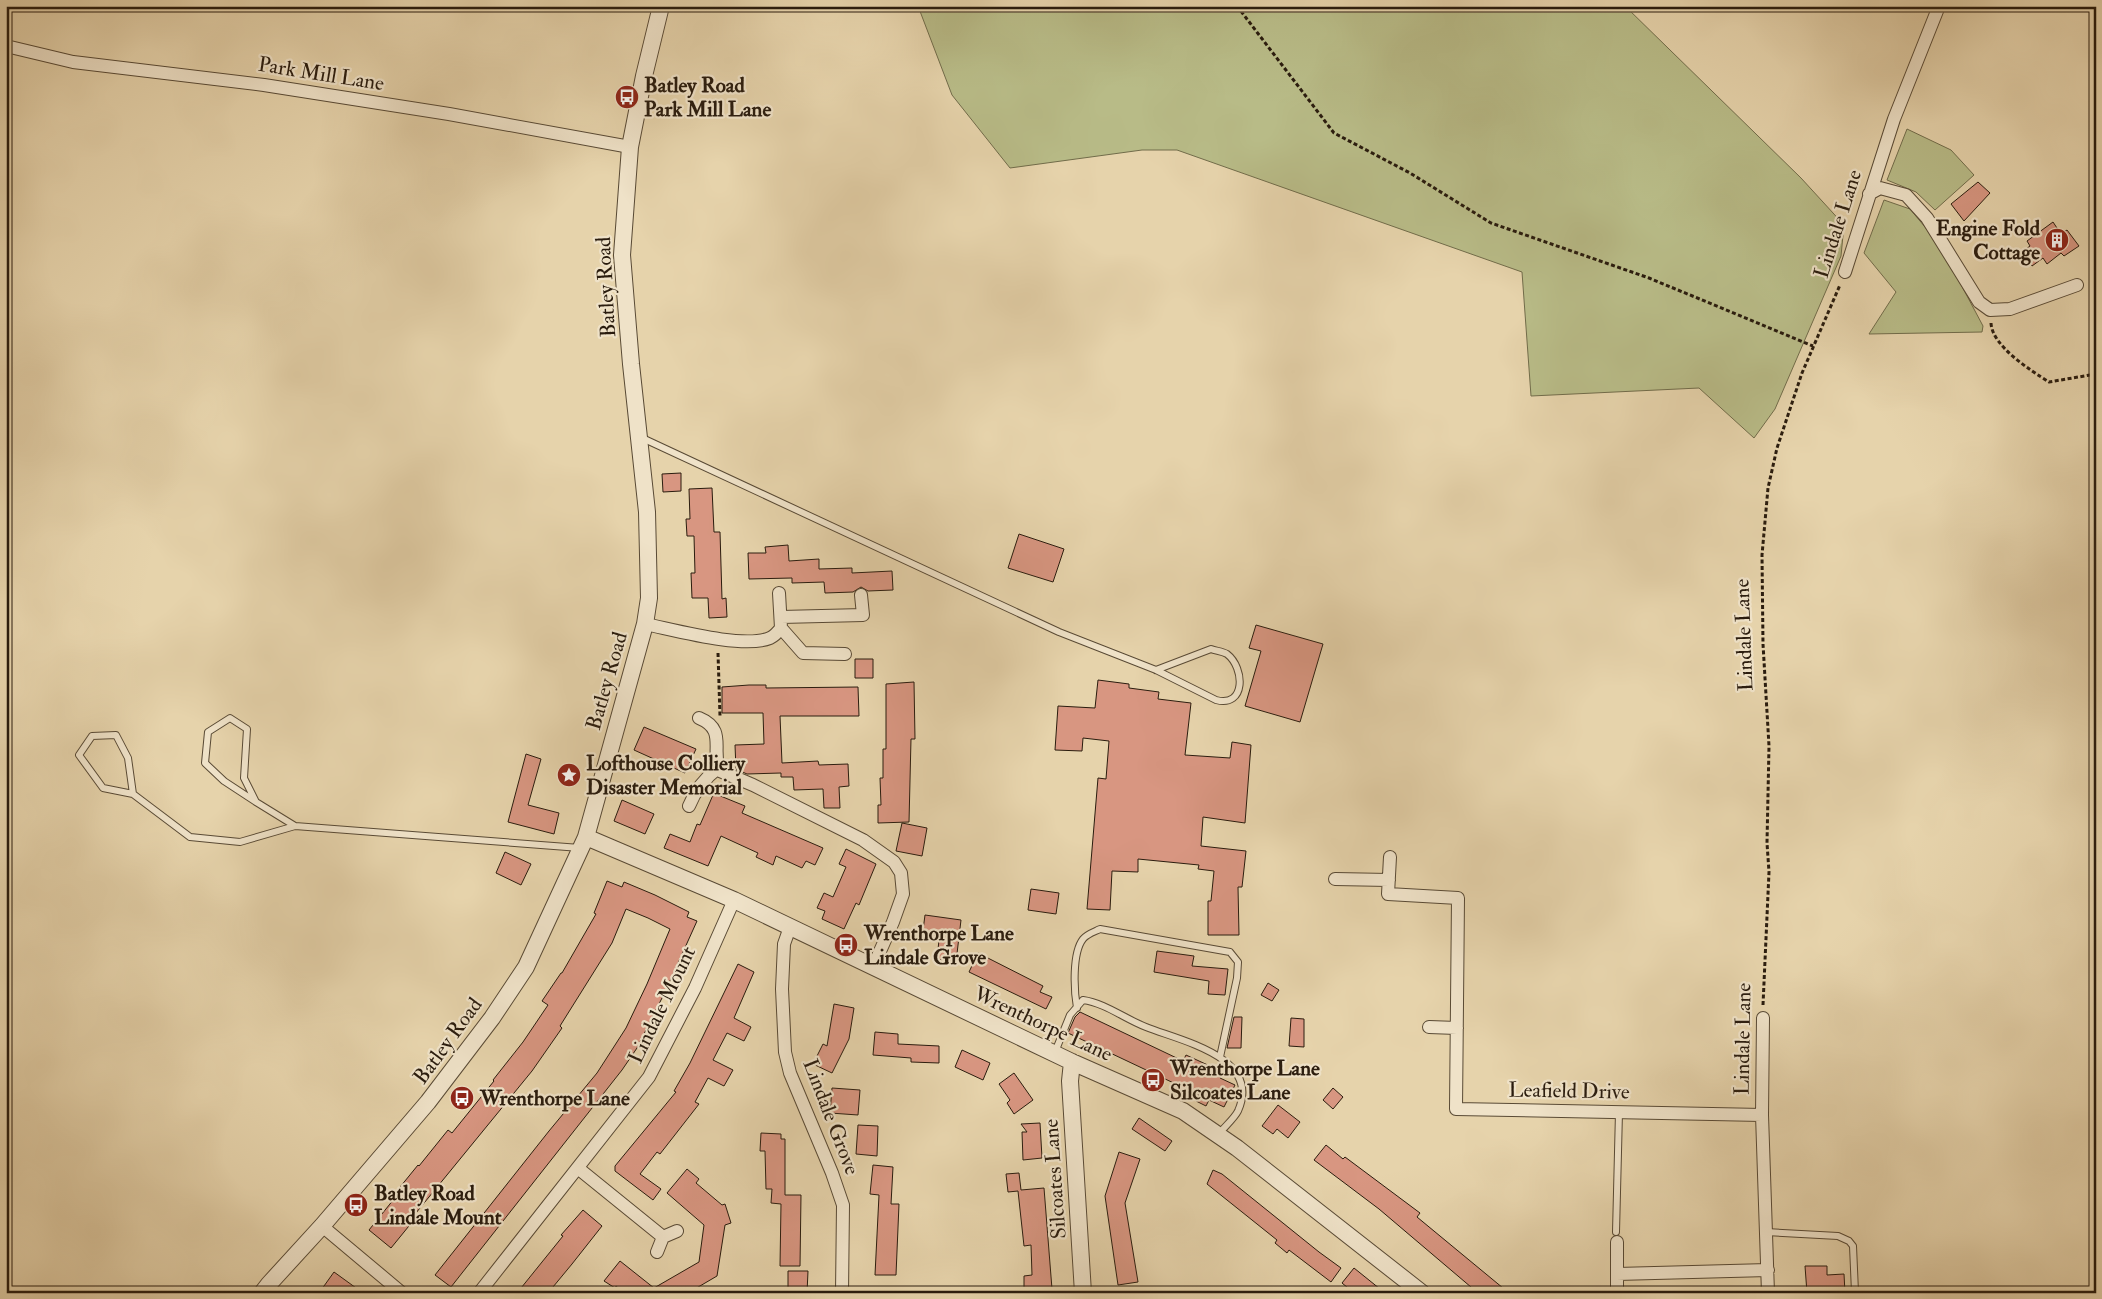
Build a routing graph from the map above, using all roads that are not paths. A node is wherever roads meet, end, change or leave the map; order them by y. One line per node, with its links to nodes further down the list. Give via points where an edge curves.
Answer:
1 (661, 6): 4 (street, Batley Road)
2 (1939, 6): 5 (street, Lindale Lane, via 1894,119)
3 (6, 46): 4 (street, Park Mill Lane, via 73,62 264,84)
4 (630, 147): 8 (street, Batley Road, via 622,255)
5 (1869, 194): 6 (street, Lindale Lane); 7 (street, via 1880,188 1906,195 1927,218 1979,302 1990,310 2010,309)
6 (1845, 272)
7 (2077, 285)
8 (639, 436): 12 (street, Batley Road, via 647,512 649,598); 14 (lane, via 1059,632)
9 (779, 593): 11 (street)
10 (861, 595): 11 (street, via 863,615 794,616)
11 (781, 622): 12 (street, via 772,638 761,641 718,639); 13 (street, via 804,654)
12 (645, 624): 21 (street, Batley Road)
13 (844, 654)
14 (1156, 670): 14 (lane, via 1224,702 1232,700 1238,690 1240,678 1235,664 1226,654 1211,649)
15 (699, 718): 16 (street, via 714,728)
16 (718, 768): 19 (street, via 709,775); 27 (street, via 863,840 894,862 901,873 903,894)
17 (133, 794): 17 (lane, via 103,788 79,755 92,736 116,735 128,758); 20 (lane, via 190,837 240,842)
18 (256, 802): 18 (lane, via 244,778 247,729 230,718 208,732 205,762 224,781); 20 (lane)
19 (689, 806)
20 (295, 826): 21 (lane)
21 (584, 842): 25 (street, Wrenthorpe Lane); 39 (street, Batley Road, via 526,967 492,1018 428,1102)
22 (1390, 857): 24 (street)
23 (1335, 879): 24 (street)
24 (1389, 880): 31 (street, Leafield Drive, via 1388,894 1458,898)
25 (734, 900): 26 (street, Wrenthorpe Lane); 38 (street, Lindale Mount, via 695,988 649,1077)
26 (790, 927): 27 (street, Wrenthorpe Lane); 51 (street, Lindale Grove, via 783,953 785,1052 790,1073 843,1205)
27 (873, 967): 32 (street, Wrenthorpe Lane)
28 (1077, 1008): 32 (lane, via 1070,1015); 33 (lane, via 1083,1000 1092,1002); 33 (lane, via 1073,987 1079,945 1084,937 1100,929 1230,952 1238,962 1237,978)
29 (1763, 1018): 36 (street, Lindale Lane)
30 (1429, 1027): 31 (street)
31 (1457, 1028): 35 (street, Leafield Drive, via 1456,1109)
32 (1054, 1053): 34 (street, Wrenthorpe Lane)
33 (1220, 1057): 37 (lane, via 1242,1083 1242,1097 1237,1112)
34 (1072, 1062): 37 (street, Wrenthorpe Lane, via 1184,1111); 52 (street, Silcoates Lane, via 1070,1081)
35 (1619, 1112): 36 (street, Leafield Drive); 42 (lane)
36 (1762, 1115): 41 (street, Lindale Lane)
37 (1218, 1135): 53 (street, Wrenthorpe Lane)
38 (579, 1169): 43 (street); 50 (street, Lindale Mount)
39 (322, 1226): 48 (street, Batley Road); 49 (street)
40 (677, 1231): 43 (street)
41 (1766, 1232): 45 (street, Lindale Lane); 47 (lane, via 1838,1236 1849,1241 1853,1246)
42 (1617, 1237): 46 (street)
43 (663, 1238): 44 (street)
44 (658, 1252)
45 (1768, 1270): 46 (street); 55 (street, Lindale Lane)
46 (1618, 1274): 54 (street)
47 (1855, 1292)
48 (262, 1293)
49 (402, 1293)
50 (480, 1293)
51 (842, 1293)
52 (1083, 1293)
53 (1422, 1293)
54 (1617, 1293)
55 (1768, 1293)

